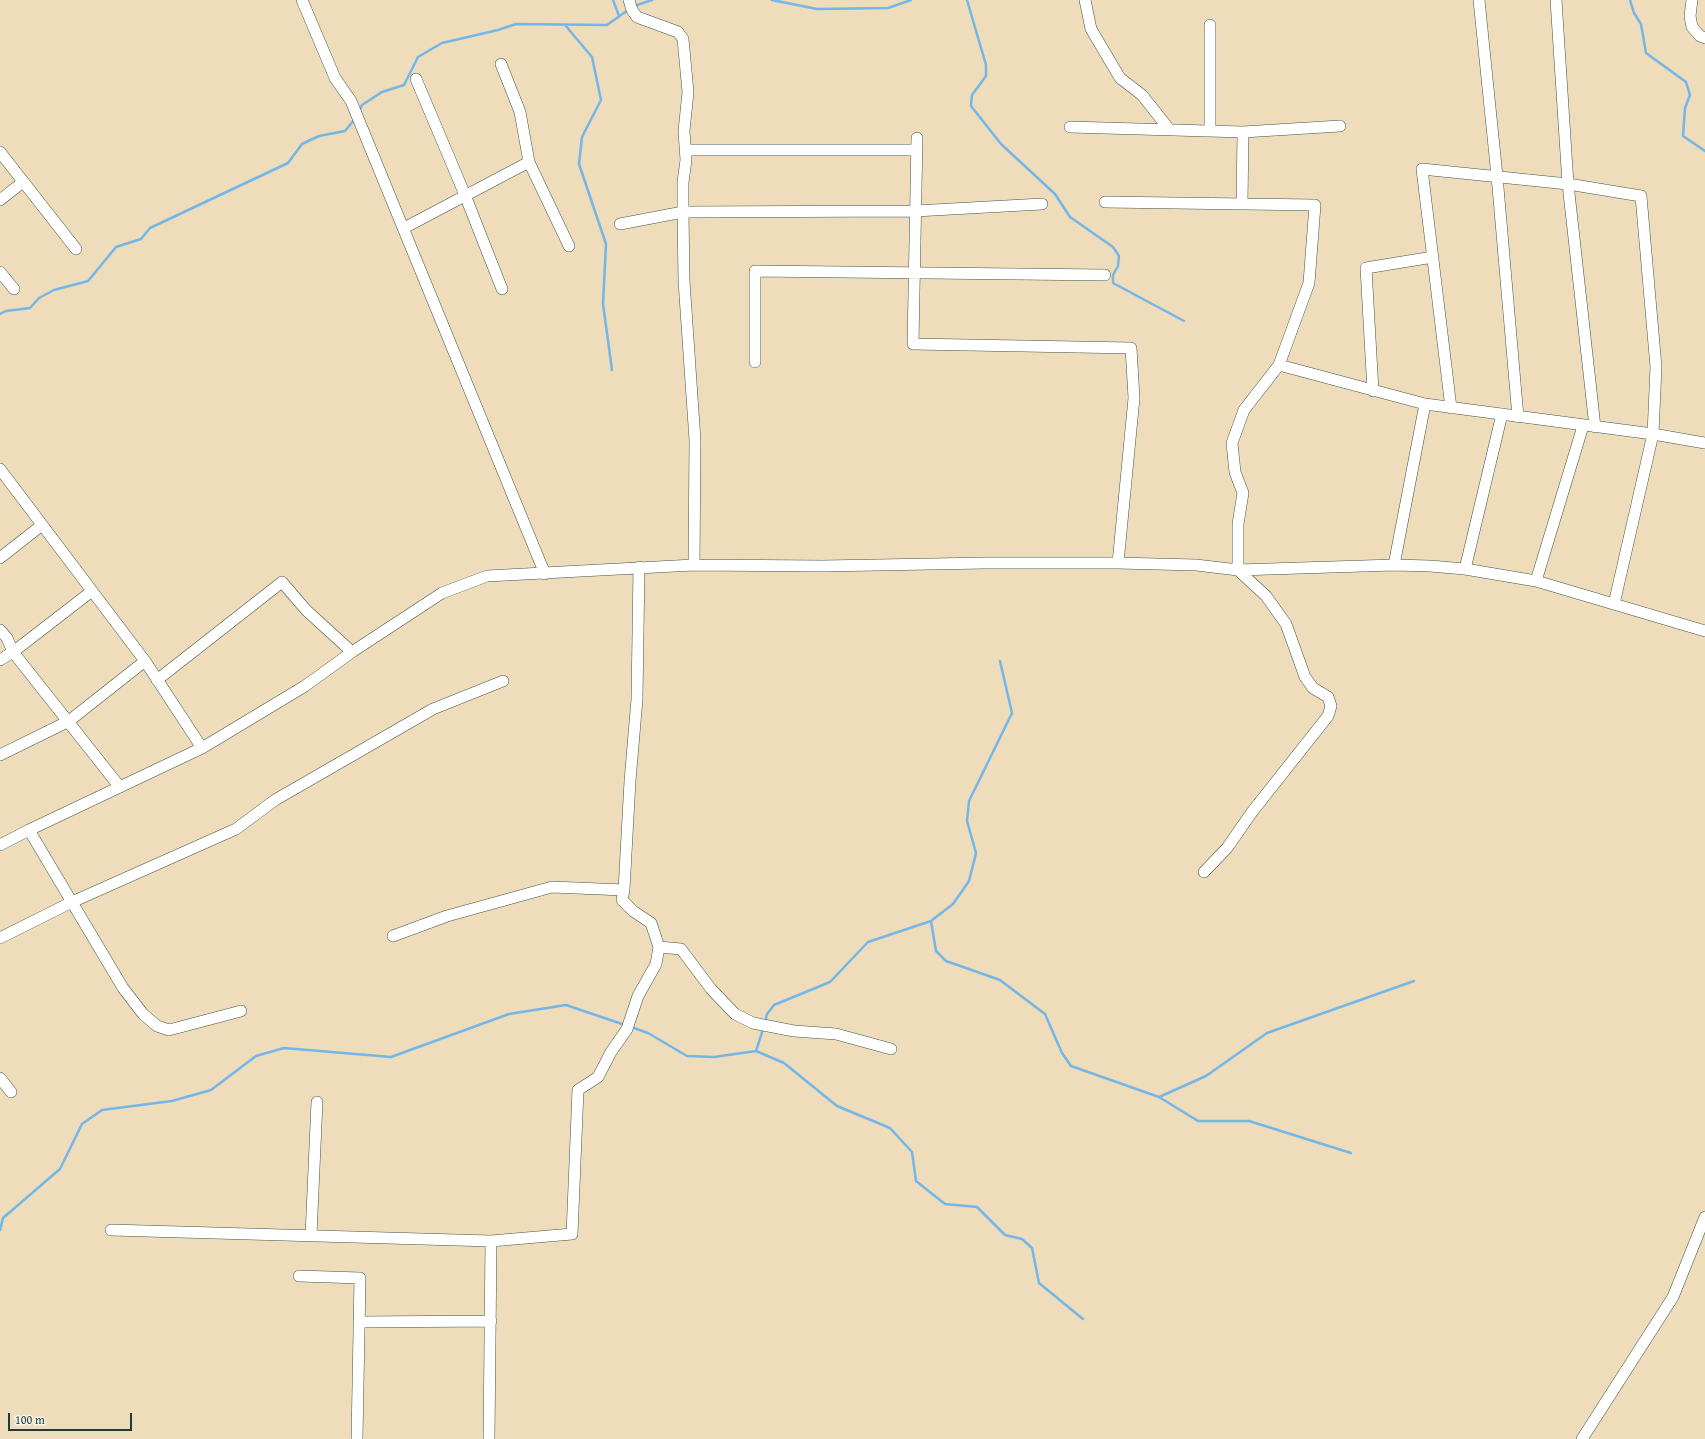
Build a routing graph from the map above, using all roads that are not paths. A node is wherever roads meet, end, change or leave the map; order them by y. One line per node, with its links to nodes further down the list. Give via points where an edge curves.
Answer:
1 (302, 0): 32 (street, via 335,78 351,102)
2 (629, 0): 17 (street, via 637,17 678,32 683,39 688,92)
3 (1085, 0): 13 (street, via 1091,29 1120,78 1142,95)
4 (1479, 0): 21 (street)
5 (1556, 0): 23 (street)
6 (1692, 0): 8 (street, via 1692,27)
7 (1210, 25): 14 (street)
8 (1705, 38)
9 (501, 64): 20 (street, via 520,112)
10 (416, 80): 24 (street)
11 (1340, 126): 15 (street)
12 (1070, 127): 13 (street)
13 (1169, 130): 14 (street)
14 (1210, 131): 15 (street)
15 (1243, 132): 28 (street)
16 (917, 138): 18 (street)
17 (685, 150): 18 (street); 30 (street)
18 (916, 150): 29 (street)
19 (0, 152): 22 (street)
20 (529, 162): 24 (street); 33 (street)
21 (1497, 176): 23 (street); 35 (street, via 1422,169); 47 (street)
22 (23, 182): 25 (street); 34 (street)
23 (1568, 184): 49 (street); 50 (street, via 1642,196 1656,367)
24 (465, 195): 32 (street); 39 (street)
25 (0, 200)
26 (1105, 202): 28 (street)
27 (1042, 204): 29 (street)
28 (1242, 204): 42 (street, via 1315,205 1309,283)
29 (915, 211): 30 (street); 37 (street)
30 (683, 212): 31 (street); 56 (street, via 684,281 695,440)
31 (620, 224)
32 (404, 228): 61 (street)
33 (570, 246)
34 (76, 249)
35 (1433, 258): 43 (street, via 1366,268); 45 (street)
36 (0, 272): 40 (street)
37 (914, 274): 38 (street); 41 (street, via 755,271); 55 (street, via 913,344 1131,348 1134,398)
38 (1106, 276)
39 (502, 289)
40 (14, 290)
41 (755, 362)
42 (1278, 365): 43 (street); 60 (street, via 1244,410 1232,443 1235,472 1243,493 1238,524)
43 (1373, 391): 44 (street)
44 (1425, 404): 45 (street); 57 (street)
45 (1451, 408): 46 (street)
46 (1502, 414): 47 (street); 59 (street)
47 (1518, 417): 48 (street)
48 (1583, 426): 49 (street); 62 (street)
49 (1595, 428): 50 (street)
50 (1653, 434): 51 (street); 64 (street)
51 (1705, 443)
52 (0, 469): 53 (street)
53 (42, 525): 54 (street); 63 (street)
54 (0, 558)
55 (1118, 563): 56 (street); 60 (street, via 1196,565)
56 (694, 565): 58 (street)
57 (1394, 565): 59 (street); 60 (street)
58 (639, 567): 61 (street); 80 (street, via 637,699)
59 (1465, 569): 62 (street)
60 (1238, 570): 79 (street, via 1266,596 1286,624 1306,677 1313,688 1328,697 1331,706 1328,716 1252,812 1227,848)
61 (545, 574): 68 (street, via 487,576 442,593)
62 (1536, 581): 64 (street)
63 (92, 591): 67 (street); 70 (street)
64 (1614, 604): 66 (street)
65 (0, 630): 67 (street)
66 (1705, 631)
67 (13, 652): 69 (street); 73 (street)
68 (352, 652): 71 (street, via 306,610 282,582); 74 (street, via 305,686)
69 (0, 660)
70 (145, 661): 71 (street); 73 (street)
71 (157, 680): 74 (street)
72 (503, 681): 81 (street, via 433,709 275,800 236,828)
73 (69, 721): 75 (street); 76 (street)
74 (202, 748): 76 (street)
75 (0, 755)
76 (120, 786): 77 (street)
77 (29, 830): 78 (street); 81 (street)
78 (1, 842)
79 (1204, 872)
80 (624, 890): 82 (street, via 552,887 447,916); 84 (street, via 622,900 632,912 651,923)
81 (72, 902): 83 (street); 85 (street, via 123,988 143,1014 157,1026 168,1030)
82 (393, 936)
83 (0, 938)
84 (659, 947): 86 (street, via 681,949 723,1002 735,1014 753,1023 794,1031 836,1034); 91 (street, via 656,964 638,996 627,1029 598,1077 578,1090 572,1234)
85 (241, 1011)
86 (891, 1050)
87 (317, 1102): 90 (street)
88 (1705, 1217): 97 (street, via 1673,1297)
89 (111, 1230): 90 (street)
90 (311, 1235): 91 (street)
91 (491, 1240): 93 (street)
92 (299, 1276): 94 (street, via 360,1278)
93 (491, 1321): 94 (street); 96 (street)
94 (359, 1322): 95 (street)
95 (357, 1439)
96 (489, 1439)
97 (1582, 1439)

